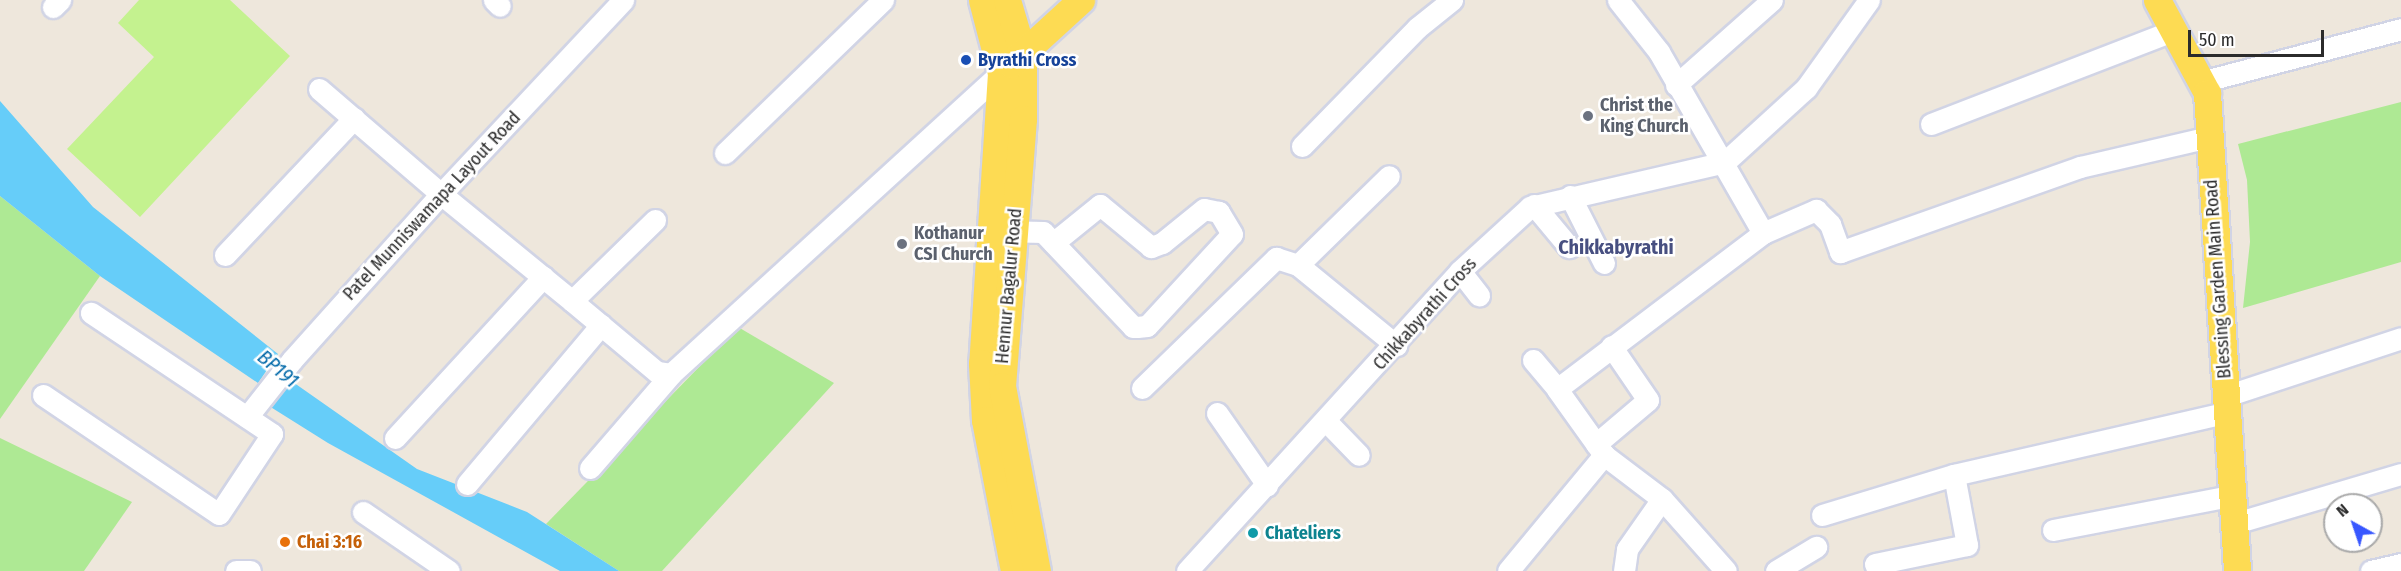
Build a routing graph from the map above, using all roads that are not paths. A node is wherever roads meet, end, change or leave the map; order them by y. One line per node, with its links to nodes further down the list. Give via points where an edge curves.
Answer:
1 (624, 0): 25 (street, Patel Munniswamapa Layout Road)
2 (884, 0): 22 (street)
3 (982, 0): 14 (main road, Hennur Bagalur Road)
4 (1007, 0): 13 (main road, Hennur Bagalur Road)
5 (1081, 0): 13 (main road)
6 (1452, 0): 21 (street, via 1417,28)
7 (1772, 0): 16 (street)
8 (1869, 0): 23 (street, via 1806,88)
9 (2157, 0): 12 (main road, Blessing Garden Main Road)
10 (1620, 1): 16 (street, via 1659,52)
11 (2401, 29): 15 (street)
12 (2172, 31): 15 (main road, Blessing Garden Main Road); 19 (street)
13 (1023, 54): 14 (main road); 29 (main road, Hennur Bagalur Road, via 1023,119)
14 (1001, 73): 29 (main road, Hennur Bagalur Road); 46 (street)
15 (2201, 82): 20 (main road, Blessing Garden Main Road, via 2207,93)
16 (1676, 85): 23 (street)
17 (319, 89): 18 (street)
18 (354, 118): 25 (street); 33 (street)
19 (1931, 124)
20 (2209, 137): 30 (street, via 2080,167 1840,252 1830,224 1816,210); 50 (main road, Blessing Garden Main Road)
21 (1302, 146)
22 (725, 153)
23 (1725, 162): 26 (street, Chikkabyrathi Cross); 30 (street)
24 (1389, 176): 35 (street)
25 (441, 194): 37 (street); 52 (street, Patel Munniswamapa Layout Road, via 292,360)
26 (1570, 196): 27 (street, Chikkabyrathi Cross); 34 (street)
27 (1534, 206): 32 (street); 36 (street, Chikkabyrathi Cross)
28 (655, 220): 39 (street)
29 (1002, 231): 31 (street, via 1034,229); 75 (main road, Hennur Bagalur Road, via 982,363 985,420); 76 (main road, Hennur Bagalur Road, via 1002,386)
30 (1763, 233): 44 (street)
31 (1053, 243): 31 (street, via 1133,327 1142,327 1232,234 1219,212 1204,209 1162,243 1151,247 1100,205)
32 (1569, 247)
33 (225, 255)
34 (1604, 263)
35 (1298, 265): 43 (street); 47 (street, via 1276,258)
36 (1460, 271): 38 (street); 43 (street, Chikkabyrathi Cross)
37 (543, 276): 39 (street); 54 (street)
38 (1479, 295)
39 (572, 301): 41 (street)
40 (91, 312): 52 (street)
41 (601, 325): 46 (street, via 657,372); 60 (street)
42 (2401, 338): 50 (street)
43 (1396, 345): 53 (street, Chikkabyrathi Cross)
44 (1611, 346): 48 (street); 55 (street, via 1648,400)
45 (1533, 360): 48 (street)
46 (671, 374): 57 (street)
47 (1142, 388)
48 (1557, 389): 55 (street)
49 (43, 395): 52 (street, via 219,513 272,434)
50 (2226, 404): 59 (street); 62 (main road, Blessing Garden Main Road)
51 (1216, 413): 61 (street)
52 (247, 417)
53 (1326, 421): 56 (street); 61 (street, Chikkabyrathi Cross)
54 (395, 438)
55 (1600, 449): 63 (street); 78 (street)
56 (1359, 455)
57 (590, 468)
58 (2401, 474): 66 (street)
59 (1954, 475): 65 (street); 69 (street, via 1967,545)
60 (468, 484)
61 (1267, 485): 77 (street, Chikkabyrathi Cross)
62 (2230, 496): 66 (main road, Blessing Garden Main Road); 67 (street)
63 (1662, 499): 71 (street); 79 (street, via 1628,549)
64 (363, 512): 74 (street)
65 (1822, 515)
66 (2232, 524): 81 (main road, Blessing Garden Main Road)
67 (2053, 530)
68 (1816, 547): 80 (street)
69 (1875, 564)
70 (2401, 564): 82 (street)
71 (1715, 567)
72 (236, 571): 73 (street)
73 (250, 571)
74 (449, 571)
75 (1014, 571)
76 (1037, 571)
77 (1187, 571)
78 (1508, 571)
79 (1624, 571)
80 (1776, 571)
81 (2236, 571)
82 (2371, 571)

